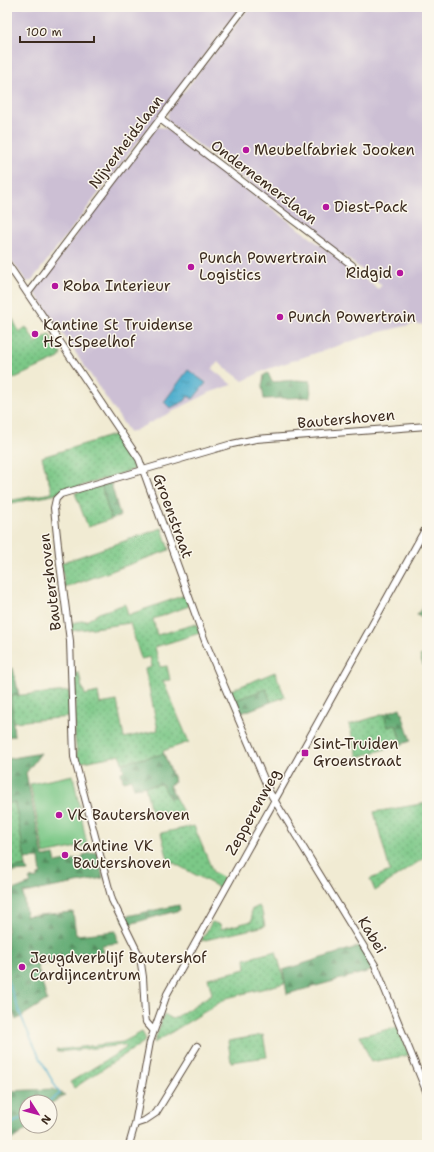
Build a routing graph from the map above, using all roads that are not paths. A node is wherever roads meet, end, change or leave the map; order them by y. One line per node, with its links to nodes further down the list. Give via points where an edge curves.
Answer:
1 (245, 7): 2 (street, Nijverheidslaan)
2 (160, 119): 4 (street, Ondernemerslaan); 5 (street, Nijverheidslaan)
3 (7, 263): 5 (street, Groenstraat)
4 (352, 265)
5 (28, 293): 7 (street, Groenstraat, via 139,459)
6 (427, 426): 7 (street, Bautershoven, via 256,439)
7 (143, 471): 9 (street, Groenstraat, via 204,641); 10 (street, Bautershoven, via 61,494 54,503 70,641 74,757 112,900 140,957 146,1022)
8 (427, 526): 9 (street, Zepperenweg)
9 (274, 801): 10 (street, Zepperenweg, via 177,974); 12 (street, Kabei, via 375,965)
10 (153, 1030): 13 (street, Zepperenweg)
11 (197, 1046): 13 (street, via 156,1113)
12 (427, 1093)
13 (135, 1124): 14 (street, Zepperenweg)
14 (129, 1145)

